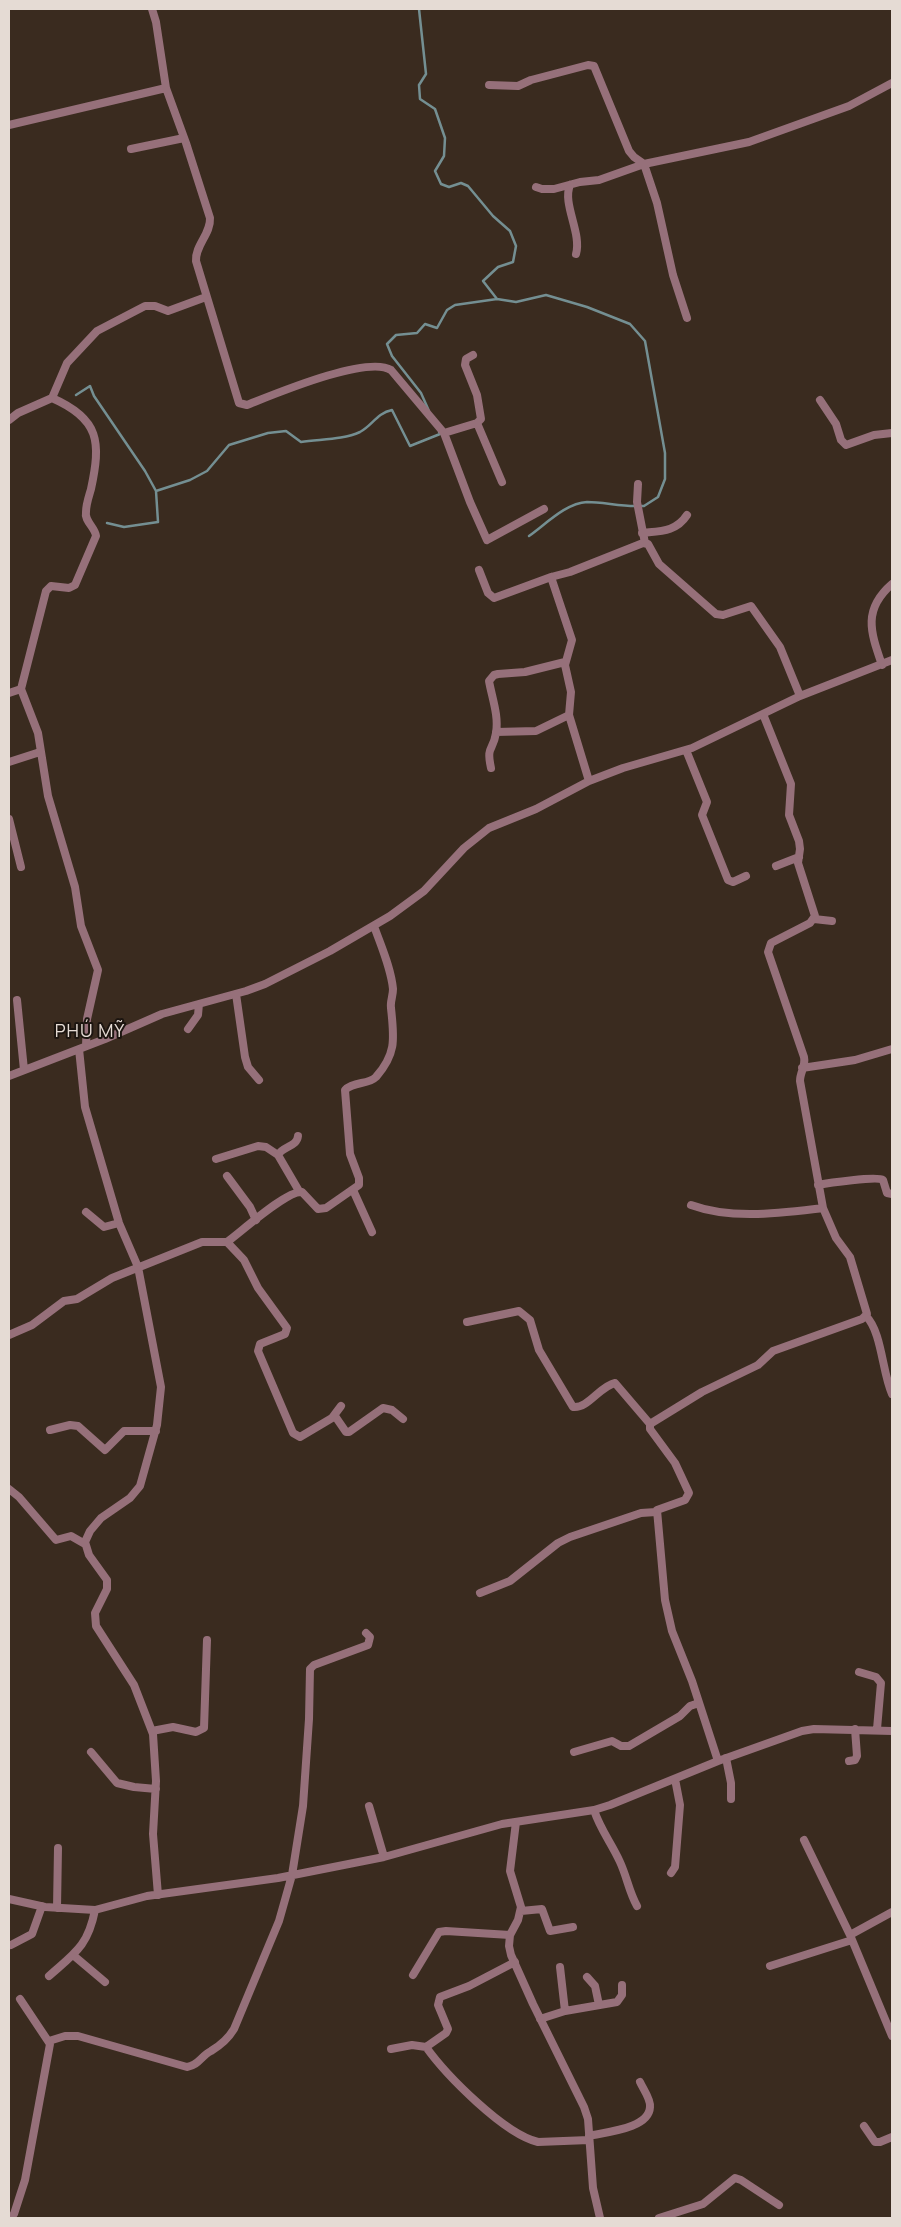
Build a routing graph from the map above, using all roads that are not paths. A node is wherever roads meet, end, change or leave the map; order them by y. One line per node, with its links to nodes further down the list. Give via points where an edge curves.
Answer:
1 (152, 9): 4 (street)
2 (892, 83): 8 (street, via 849,106 761,138 720,150)
3 (489, 85): 8 (street, via 518,86 592,64 629,151)
4 (166, 88): 5 (street); 6 (street)
5 (9, 124)
6 (184, 138): 7 (street); 12 (street, via 210,218 196,256)
7 (131, 149)
8 (644, 164): 9 (street, via 600,180); 13 (street)
9 (570, 185): 10 (street, via 550,190); 11 (street, via 569,198 579,244)
10 (536, 186)
11 (576, 254)
12 (206, 297): 15 (street, via 168,311 145,306 98,331 67,363); 19 (street, via 241,405 329,374 383,365 402,381)
13 (686, 318)
14 (472, 355): 18 (street, via 465,365 477,395 481,419)
15 (52, 398): 17 (street); 33 (street, via 72,408 95,436 96,464 85,512 96,536 75,585 69,588 51,586 46,591)
16 (820, 400): 20 (street, via 846,445 874,435)
17 (9, 420)
18 (477, 423): 19 (street); 21 (street)
19 (444, 433): 23 (street, via 487,540)
20 (892, 433)
21 (502, 482)
22 (638, 484): 25 (street)
23 (544, 509)
24 (687, 515): 25 (street, via 673,529)
25 (642, 533): 26 (street)
26 (645, 543): 28 (street); 35 (street, via 659,564 716,614 723,615 750,606 780,647)
27 (479, 570): 28 (street, via 488,593 494,598)
28 (551, 577): 31 (street, via 572,640)
29 (892, 584): 32 (street, via 874,611 871,624)
30 (892, 660): 32 (street)
31 (565, 662): 37 (street, via 571,692); 38 (street, via 491,678)
32 (882, 664): 35 (street)
33 (21, 689): 34 (street); 40 (street, via 38,733)
34 (9, 693)
35 (800, 696): 36 (street)
36 (763, 714): 39 (street); 45 (street, via 791,784 788,812 799,841)
37 (569, 715): 38 (street, via 536,732); 43 (street)
38 (496, 732): 42 (street, via 488,750)
39 (686, 750): 43 (street); 48 (street, via 707,802 702,815 728,880 733,882)
40 (40, 752): 41 (street); 56 (street, via 48,796 75,887 81,926 98,970)
41 (9, 762)
42 (491, 768)
43 (589, 781): 51 (street, via 484,831 424,890)
44 (9, 819): 46 (street)
45 (799, 858): 47 (street); 49 (street)
46 (21, 866)
47 (776, 866)
48 (746, 876)
49 (814, 919): 50 (street); 58 (street, via 771,943 768,949 803,1051 805,1061)
50 (832, 921)
51 (374, 926): 52 (street, via 265,984); 67 (street, via 393,988 390,1002 394,1043 391,1056 376,1077 345,1090 350,1154 360,1181)
52 (236, 994): 54 (street); 61 (street, via 245,1057)
53 (17, 1000): 59 (street)
54 (200, 1004): 55 (street, via 198,1015); 56 (street, via 162,1014)
55 (188, 1028)
56 (82, 1048): 59 (street); 74 (street, via 85,1108)
57 (892, 1049): 58 (street, via 855,1060)
58 (802, 1068): 66 (street, via 800,1081)
59 (24, 1070): 60 (street)
60 (9, 1076)
61 (258, 1080)
62 (298, 1136): 63 (street, via 295,1143)
63 (278, 1155): 64 (street, via 258,1146); 68 (street)
64 (216, 1159)
65 (227, 1176): 73 (street)
66 (818, 1185): 69 (street, via 847,1179 856,1182 878,1178 883,1180 887,1193); 71 (street)
67 (354, 1190): 68 (street, via 326,1208 318,1209); 75 (street)
68 (299, 1191): 73 (street)
69 (892, 1194)
70 (691, 1205): 71 (street, via 732,1214)
71 (823, 1208): 78 (street, via 836,1238 850,1257)
72 (86, 1212): 74 (street, via 104,1227)
73 (256, 1220): 76 (street)
74 (118, 1222): 77 (street)
75 (372, 1232)
76 (227, 1242): 77 (street, via 205,1241); 83 (street, via 244,1260 258,1288 287,1328 285,1334 260,1344 258,1351 293,1433 300,1437)
77 (138, 1267): 80 (street, via 100,1284 77,1299 64,1301 32,1325); 87 (street, via 160,1387)
78 (866, 1316): 81 (street, via 874,1326); 85 (street, via 773,1351 758,1365 702,1392)
79 (467, 1322): 85 (street, via 519,1311 531,1324 539,1350 573,1407 580,1407 615,1383)
80 (9, 1335)
81 (892, 1394)
82 (341, 1406): 83 (street)
83 (335, 1416): 84 (street, via 346,1432 383,1408 392,1410)
84 (403, 1419)
85 (650, 1424): 89 (street, via 689,1493 685,1500)
86 (50, 1430): 87 (street, via 78,1426 105,1450 124,1431)
87 (156, 1431): 90 (street, via 140,1486 130,1498 101,1518 90,1531)
88 (9, 1489): 90 (street, via 56,1540 71,1536)
89 (656, 1512): 91 (street, via 641,1513 570,1537 510,1581); 95 (street, via 673,1635)
90 (85, 1544): 98 (street, via 88,1555 107,1580 107,1589 95,1613 96,1626 130,1677)
91 (480, 1593)
92 (366, 1633): 115 (street, via 370,1640 368,1645 310,1669 303,1806)
93 (207, 1640): 98 (street, via 204,1728 196,1732 173,1727)
94 (859, 1672): 97 (street, via 876,1677 880,1683)
95 (699, 1703): 101 (street, via 629,1746 612,1741); 103 (street)
96 (855, 1729): 97 (street); 102 (street, via 802,1731); 104 (street, via 856,1756)
97 (877, 1729): 99 (street)
98 (152, 1731): 106 (street)
99 (892, 1731)
100 (91, 1752): 106 (street, via 117,1783)
101 (574, 1752)
102 (726, 1758): 103 (street); 107 (street)
103 (718, 1761): 105 (street)
104 (850, 1761)
105 (675, 1779): 109 (street); 114 (street, via 680,1805 675,1867)
106 (156, 1789): 116 (street, via 153,1834)
107 (732, 1799)
108 (369, 1806): 113 (street)
109 (594, 1810): 110 (street); 119 (street)
110 (516, 1822): 113 (street); 122 (street, via 510,1871)
111 (804, 1840): 126 (street)
112 (58, 1848): 120 (street)
113 (384, 1857): 115 (street)
114 (671, 1873)
115 (292, 1875): 116 (street); 142 (street, via 279,1920 234,2029 223,2043 195,2066 188,2067 78,2036)
116 (158, 1895): 121 (street)
117 (9, 1899): 118 (street)
118 (42, 1906): 120 (street); 127 (street, via 32,1934)
119 (637, 1906)
120 (57, 1908): 121 (street)
121 (95, 1910): 128 (street, via 89,1935)
122 (521, 1911): 124 (street, via 542,1908 550,1931); 125 (street)
123 (892, 1912): 126 (street)
124 (573, 1927)
125 (510, 1935): 129 (street, via 509,1946); 132 (street, via 439,1932)
126 (851, 1937): 130 (street); 141 (street)
127 (11, 1945)
128 (72, 1955): 133 (street); 135 (street)
129 (515, 1962): 140 (street); 143 (street, via 440,1997 438,2005 448,2029)
130 (770, 1966)
131 (560, 1967): 139 (street)
132 (413, 1975)
133 (49, 1976)
134 (586, 1977): 138 (street, via 594,1986)
135 (105, 1982)
136 (622, 1985): 138 (street, via 622,1995 618,2000)
137 (20, 1999): 142 (street)
138 (599, 2005): 139 (street)
139 (565, 2011): 140 (street)
140 (540, 2019): 148 (street, via 584,2107)
141 (892, 2036)
142 (49, 2041): 150 (street, via 25,2180)
143 (426, 2047): 144 (street, via 412,2045); 148 (street, via 466,2093 532,2141)
144 (391, 2049)
145 (640, 2082): 148 (street, via 650,2105 641,2122)
146 (864, 2126): 147 (street, via 874,2142)
147 (892, 2137)
148 (589, 2138): 151 (street, via 593,2188)
149 (779, 2205): 152 (street, via 735,2178 703,2204)
150 (10, 2218)
151 (600, 2218)
152 (659, 2218)

